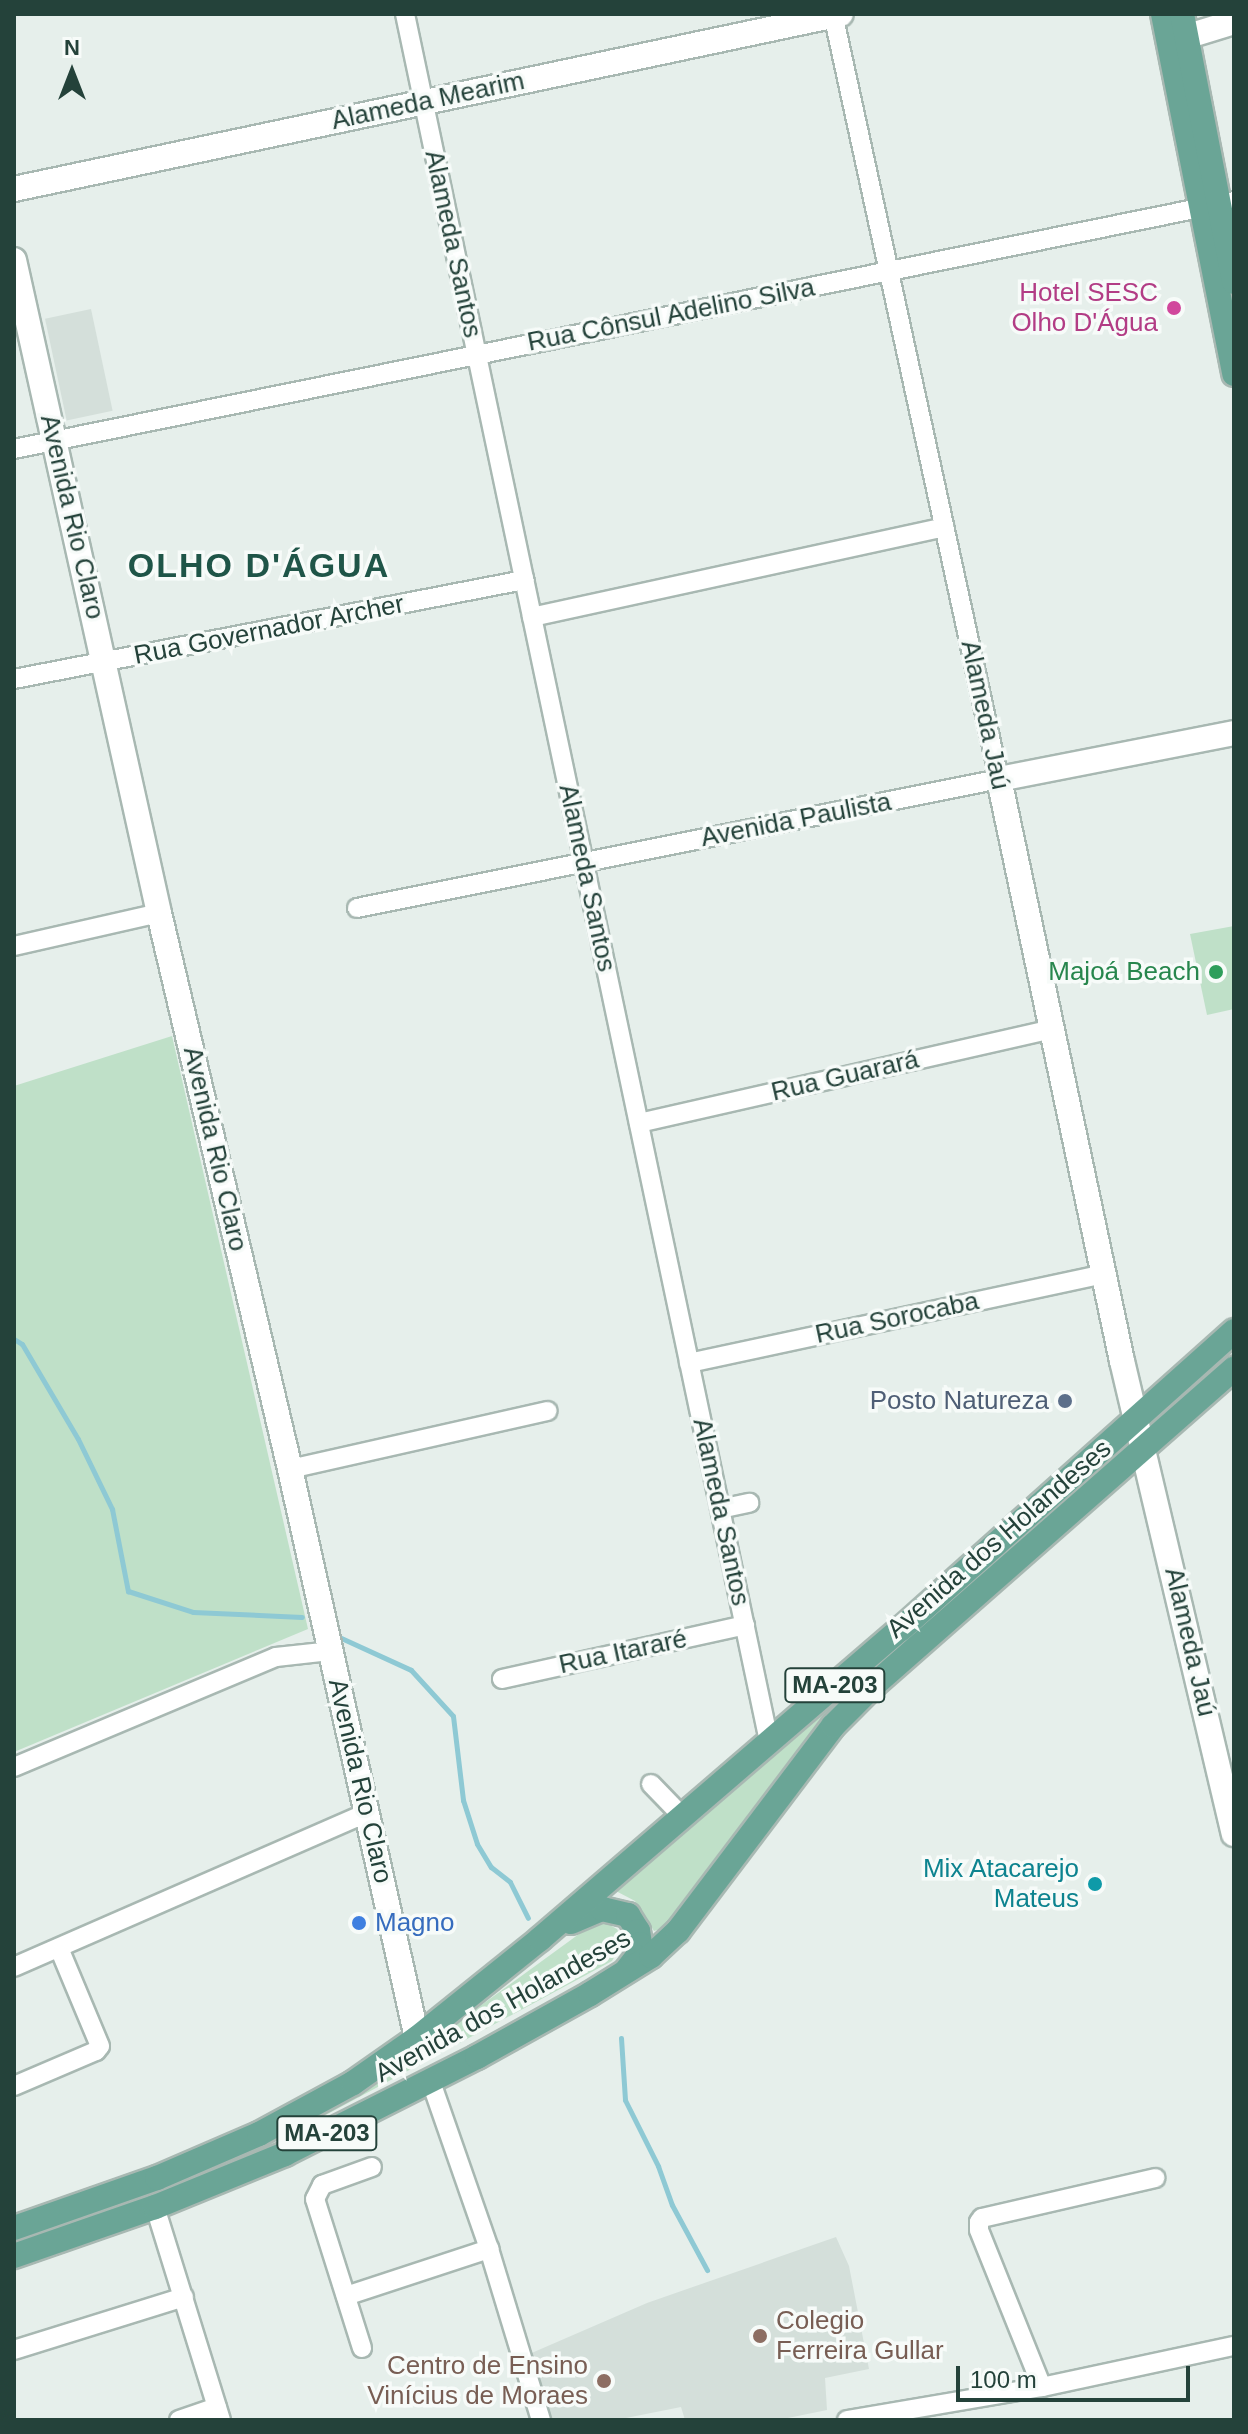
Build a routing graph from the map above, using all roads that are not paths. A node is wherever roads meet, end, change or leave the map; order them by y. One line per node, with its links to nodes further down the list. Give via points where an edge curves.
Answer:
1 (405, 14): 6 (street, Alameda Santos)
2 (1163, 14): 5 (main road)
3 (836, 15): 6 (street, Alameda Mearim); 10 (street, Alameda Jaú)
4 (1234, 22): 5 (street)
5 (1179, 31): 8 (main road)
6 (423, 102): 7 (street, Alameda Mearim); 12 (street, Alameda Santos)
7 (14, 189)
8 (1218, 205): 10 (street, Rua Cônsul Adelino Silva); 11 (main road); 13 (main road)
9 (14, 260): 14 (street, Avenida Rio Claro)
10 (889, 271): 12 (street, Rua Cônsul Adelino Silva); 16 (street, Alameda Jaú)
11 (1234, 282)
12 (476, 355): 14 (street, Rua Cônsul Adelino Silva); 17 (street, Alameda Santos)
13 (1234, 374)
14 (55, 441): 15 (street, Rua Cônsul Adelino Silva); 19 (street, Avenida Rio Claro)
15 (14, 449)
16 (944, 527): 18 (street); 22 (street, Alameda Jaú)
17 (524, 580): 18 (street, Alameda Santos); 19 (street, Rua Governador Archer)
18 (532, 617): 23 (street, Alameda Santos)
19 (104, 662): 20 (street, Rua Governador Archer); 25 (street, Avenida Rio Claro)
20 (14, 679)
21 (1234, 733): 22 (street, Avenida Paulista)
22 (999, 779): 23 (street, Avenida Paulista); 27 (street, Alameda Jaú)
23 (584, 863): 24 (street, Avenida Paulista); 28 (street, Alameda Santos)
24 (357, 908)
25 (159, 913): 26 (street); 37 (street, Avenida Rio Claro)
26 (14, 946)
27 (1052, 1029): 28 (street, Rua Guarará); 29 (street, Alameda Jaú)
28 (639, 1123): 31 (street, Alameda Santos)
29 (1104, 1274): 31 (street, Rua Sorocaba); 34 (street, Alameda Jaú)
30 (1234, 1331): 34 (main road, Avenida dos Holandeses / MA-203)
31 (689, 1363): 39 (street, Alameda Santos)
32 (1234, 1369): 35 (main road, Avenida dos Holandeses / MA-203)
33 (548, 1411): 37 (street)
34 (1136, 1417): 35 (main road, via 1153,1425); 36 (street, Alameda Jaú); 43 (main road, Avenida dos Holandeses / MA-203)
35 (1173, 1424): 36 (main road, Avenida dos Holandeses / MA-203)
36 (1144, 1450): 48 (street, Alameda Jaú); 52 (main road, Avenida dos Holandeses / MA-203, via 833,1726 678,1931)
37 (290, 1469): 41 (street, Avenida Rio Claro)
38 (749, 1503): 39 (street)
39 (720, 1509): 40 (street, Alameda Santos)
40 (745, 1625): 42 (street, Rua Itararé); 43 (street, Alameda Santos)
41 (318, 1652): 44 (street, via 276,1657); 46 (street, Avenida Rio Claro)
42 (502, 1679)
43 (769, 1742): 47 (main road, Avenida dos Holandeses / MA-203)
44 (14, 1767)
45 (651, 1784): 47 (street)
46 (367, 1813): 50 (street); 53 (street, Avenida Rio Claro)
47 (683, 1817): 49 (main road, Avenida dos Holandeses / MA-203)
48 (1234, 1834)
49 (540, 1939): 52 (main road, via 596,1910 624,1912 635,1924 640,1944); 53 (main road, Avenida dos Holandeses / MA-203)
50 (59, 1948): 51 (street); 55 (street, via 100,2046)
51 (14, 1967)
52 (623, 1974): 54 (main road, Avenida dos Holandeses / MA-203)
53 (417, 2038): 59 (main road, Avenida dos Holandeses / MA-203, via 353,2083 259,2134 157,2178)
54 (431, 2082): 58 (main road, Avenida dos Holandeses / MA-203, via 285,2154); 60 (street)
55 (14, 2086)
56 (372, 2167): 62 (street, via 322,2185 315,2199)
57 (1155, 2178): 67 (street, via 979,2222)
58 (155, 2207): 61 (main road, Avenida dos Holandeses / MA-203); 63 (street)
59 (14, 2228)
60 (489, 2249): 62 (street); 71 (street)
61 (14, 2256)
62 (346, 2296): 65 (street)
63 (184, 2297): 66 (street); 69 (street)
64 (1234, 2346): 67 (street)
65 (362, 2348)
66 (14, 2350)
67 (1042, 2387): 68 (street)
68 (965, 2411): 72 (street)
69 (219, 2414): 70 (street)
70 (179, 2420)
71 (541, 2420)
72 (847, 2420)

